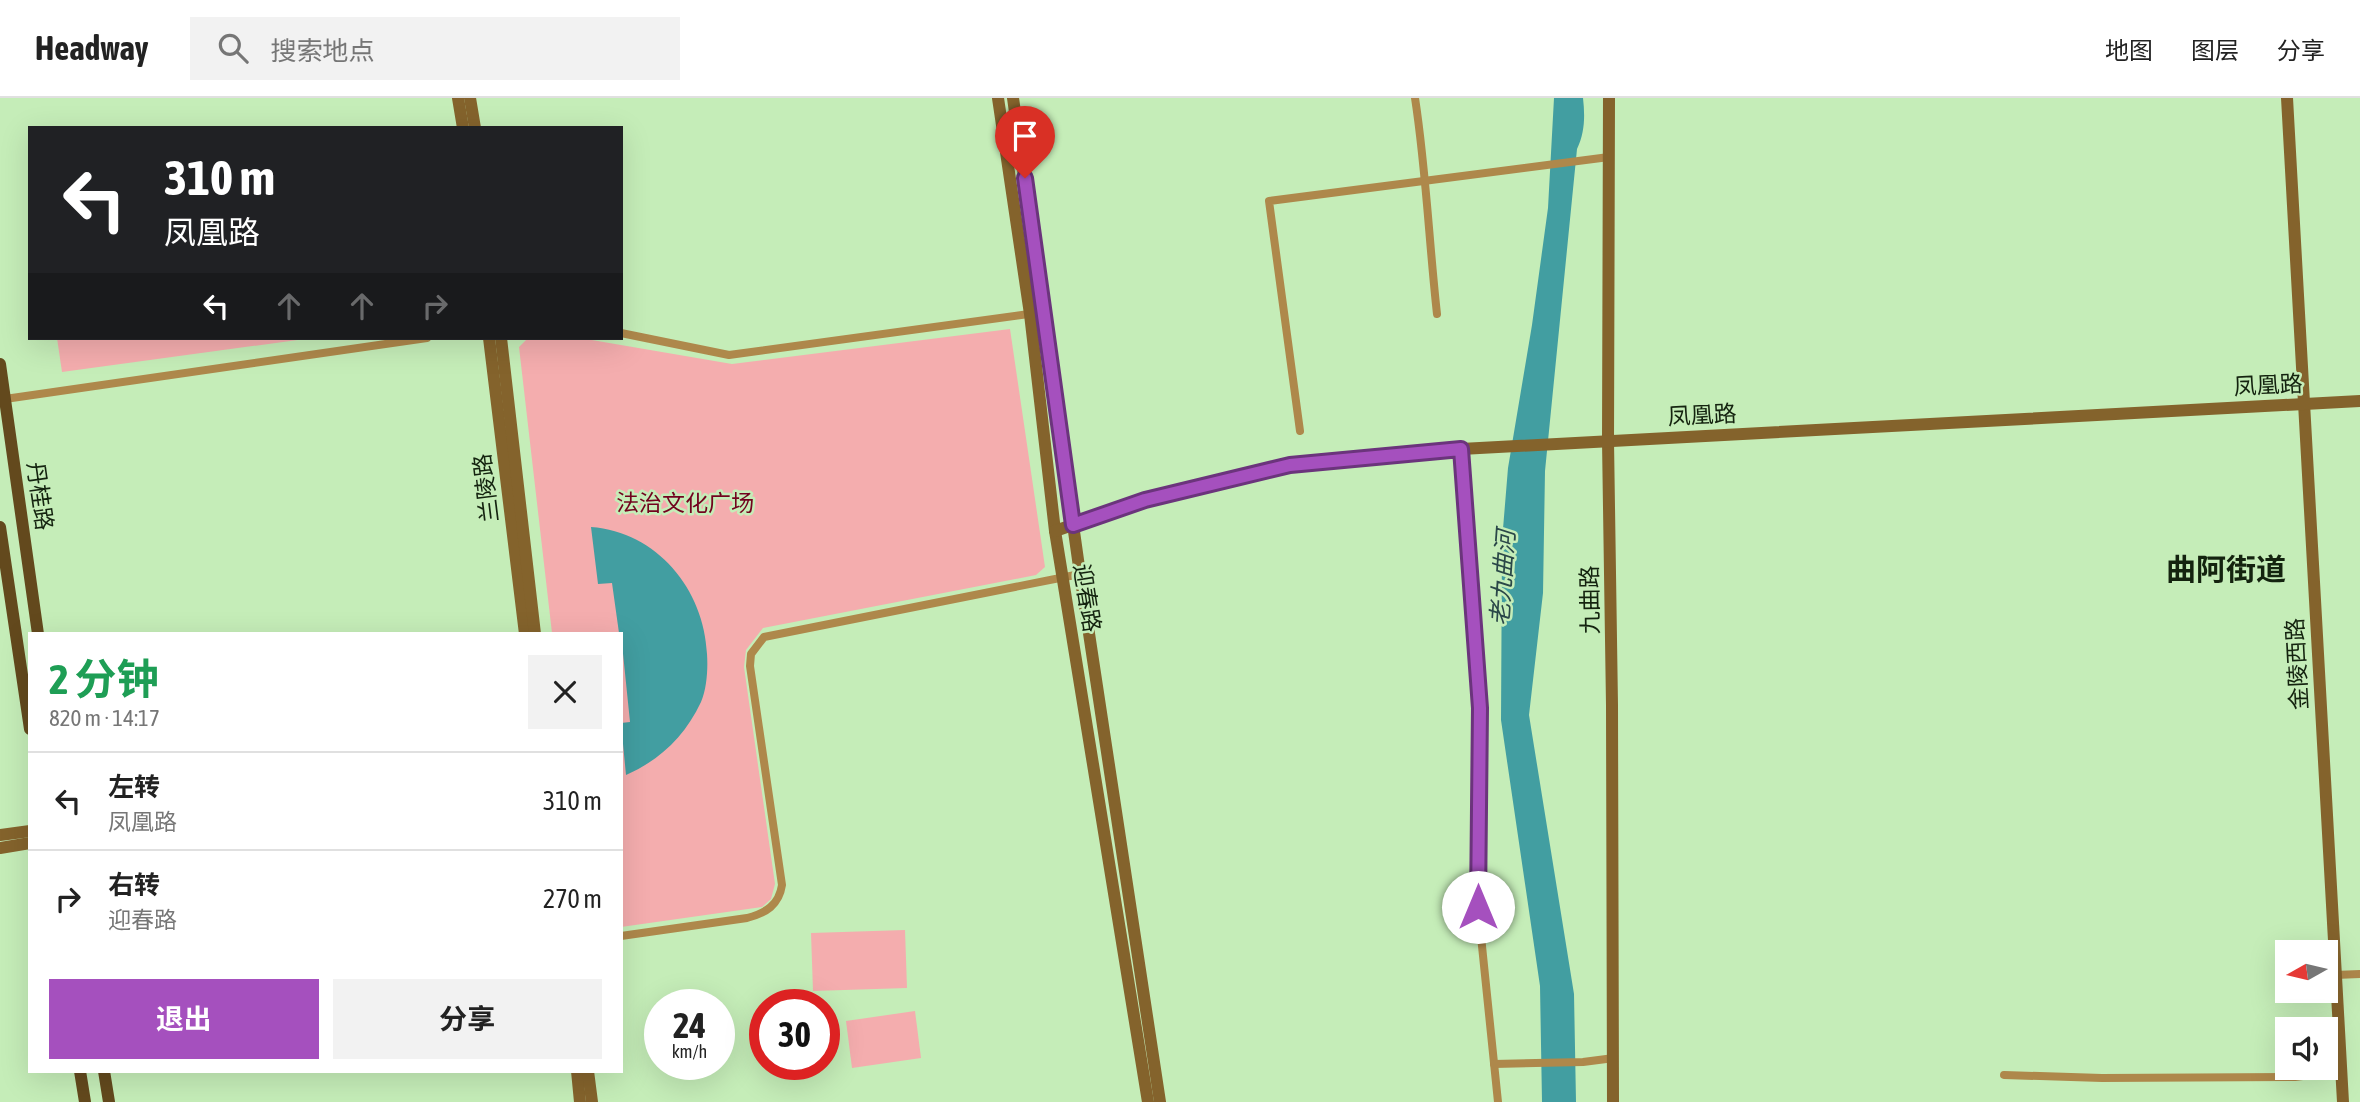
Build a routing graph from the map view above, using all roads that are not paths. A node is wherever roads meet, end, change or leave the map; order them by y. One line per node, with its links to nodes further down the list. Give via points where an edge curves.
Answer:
1 (458, 98): 8 (street)
2 (470, 98): 9 (street)
3 (998, 98): 13 (street, 迎春路)
4 (1013, 98): 12 (street, 迎春路)
5 (1415, 98): 11 (street)
6 (1609, 98): 10 (street, 九曲路)
7 (2287, 98): 22 (street, 金陵西路)
8 (463, 126)
9 (475, 126)
10 (1609, 157): 11 (street); 24 (street, 九曲路)
11 (1423, 181): 14 (street); 23 (street, via 1269,201)
12 (1044, 312): 13 (street); 26 (street, 迎春路)
13 (1030, 314): 15 (street, via 729,355); 28 (street, 迎春路)
14 (1437, 314)
15 (623, 333)
16 (413, 340): 20 (street)
17 (489, 340): 32 (street, 兰陵路)
18 (501, 340): 33 (street, 兰陵路)
19 (0, 364): 20 (main road, 丹桂路)
20 (5, 399): 31 (main road, 丹桂路)
21 (2360, 401): 22 (street, 凤凰路)
22 (2303, 404): 24 (street, 凤凰路); 40 (street, 金陵西路)
23 (1300, 431)
24 (1608, 441): 25 (street, 凤凰路); 44 (street, 九曲路)
25 (1461, 449): 26 (street, 凤凰路, via 1290,465 1145,500); 45 (street, via 1480,708 1478,907)
26 (1073, 525): 28 (street, 凤凰路); 29 (street, 迎春路)
27 (0, 527): 34 (main road, 丹桂路)
28 (1055, 531): 30 (street, 迎春路)
29 (1080, 573): 30 (street); 57 (street, 迎春路)
30 (1062, 577): 39 (street, via 764,637 751,654 750,666 780,896 774,906 747,918); 56 (street, 迎春路)
31 (38, 632)
32 (524, 632)
33 (535, 632)
34 (28, 716)
35 (28, 831): 36 (street)
36 (0, 835)
37 (28, 844): 38 (street)
38 (0, 848)
39 (623, 936)
40 (2333, 940)
41 (2360, 974): 42 (street)
42 (2338, 975)
43 (2337, 1003): 46 (street, 金陵西路)
44 (1614, 1058): 45 (street); 59 (street, 九曲路)
45 (1494, 1064): 58 (street)
46 (2341, 1071): 51 (street, via 2295,1077); 60 (street, 金陵西路)
47 (80, 1073): 52 (main road)
48 (104, 1073): 53 (main road)
49 (577, 1073): 54 (street)
50 (588, 1073): 55 (street)
51 (2004, 1075)
52 (85, 1102)
53 (109, 1102)
54 (580, 1102)
55 (592, 1102)
56 (1148, 1102)
57 (1160, 1102)
58 (1498, 1102)
59 (1613, 1102)
60 (2343, 1102)

